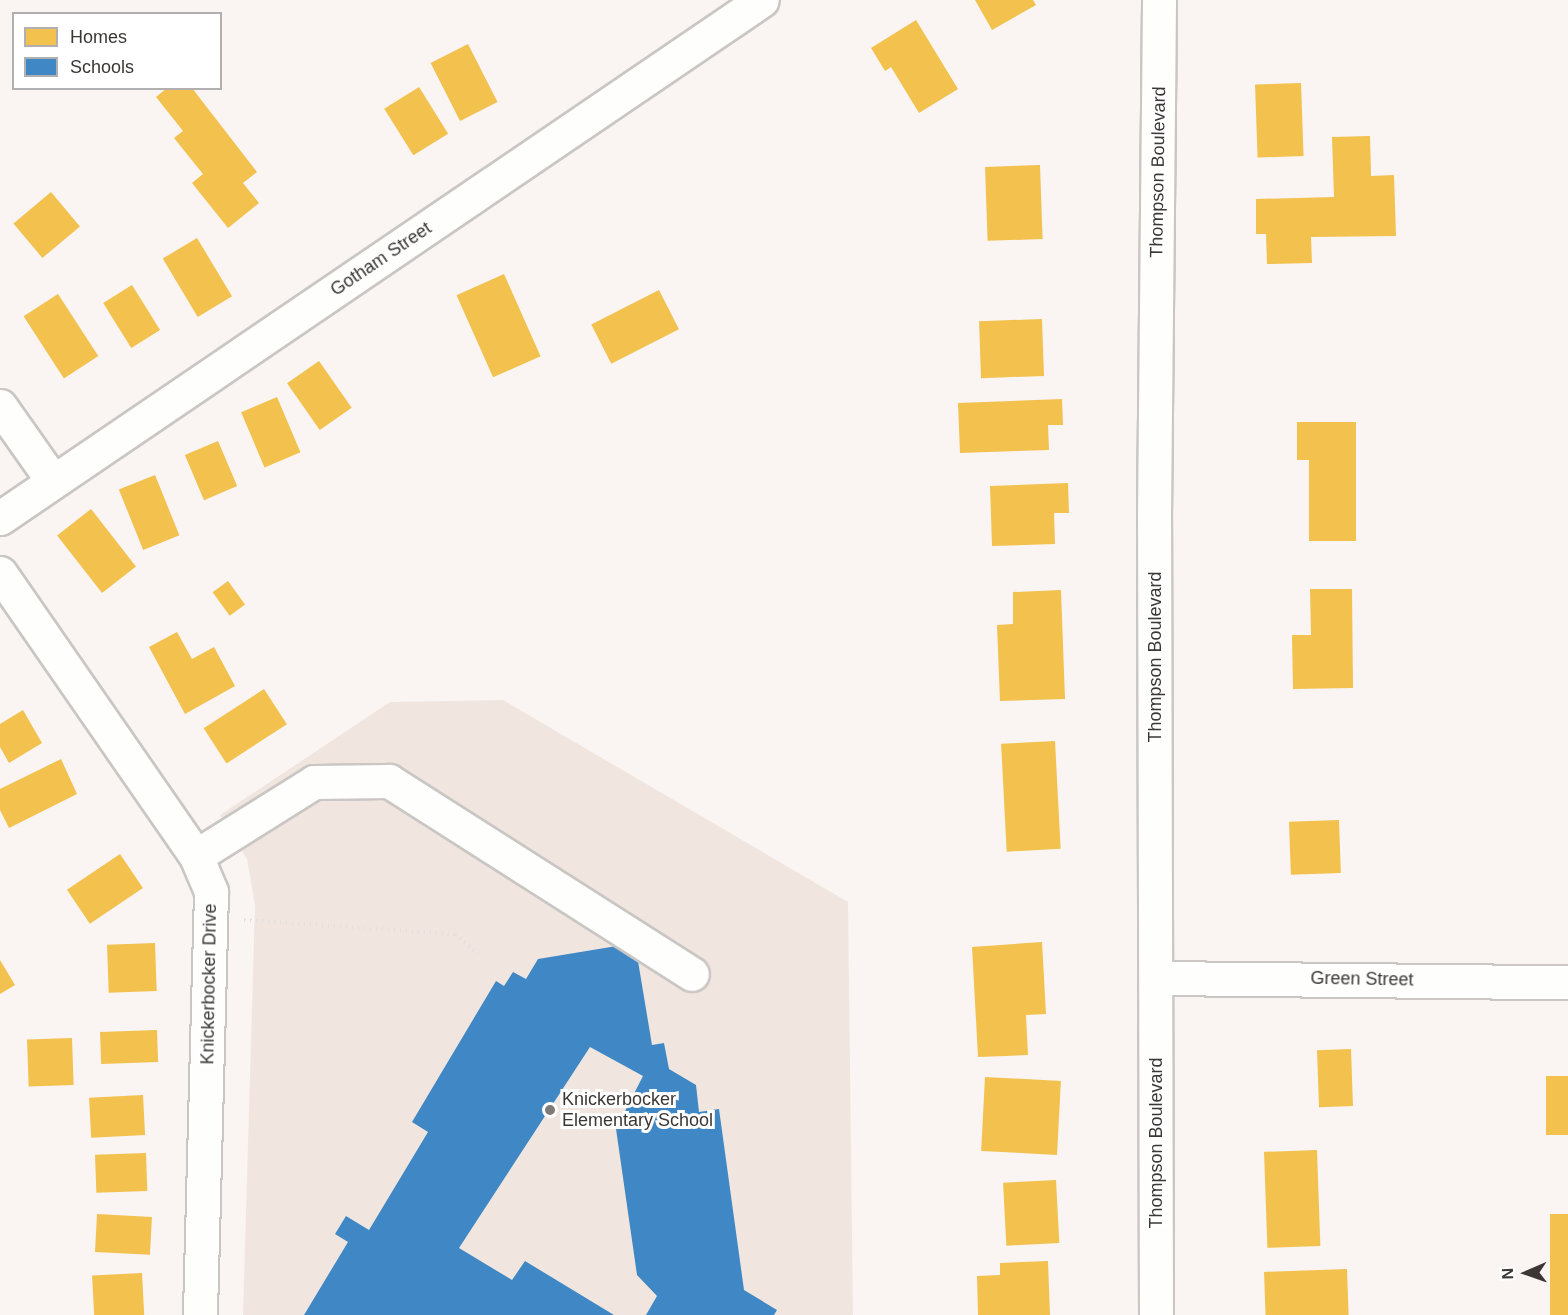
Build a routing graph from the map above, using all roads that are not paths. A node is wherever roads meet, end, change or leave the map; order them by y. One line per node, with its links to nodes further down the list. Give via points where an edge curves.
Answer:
1 (762, 0): 4 (street, Gotham Street)
2 (1160, 0): 9 (street, Thompson Boulevard, via 1154,516)
3 (0, 406): 4 (street)
4 (53, 481): 5 (street, Gotham Street)
5 (0, 518)
6 (0, 573): 7 (street, Knickerbocker Drive)
7 (196, 856): 8 (street, via 314,782 389,781); 11 (street, Knickerbocker Drive, via 211,892)
8 (692, 974)
9 (1157, 978): 10 (street, Green Street); 12 (street, Thompson Boulevard)
10 (1568, 982)
11 (200, 1315)
12 (1156, 1315)

